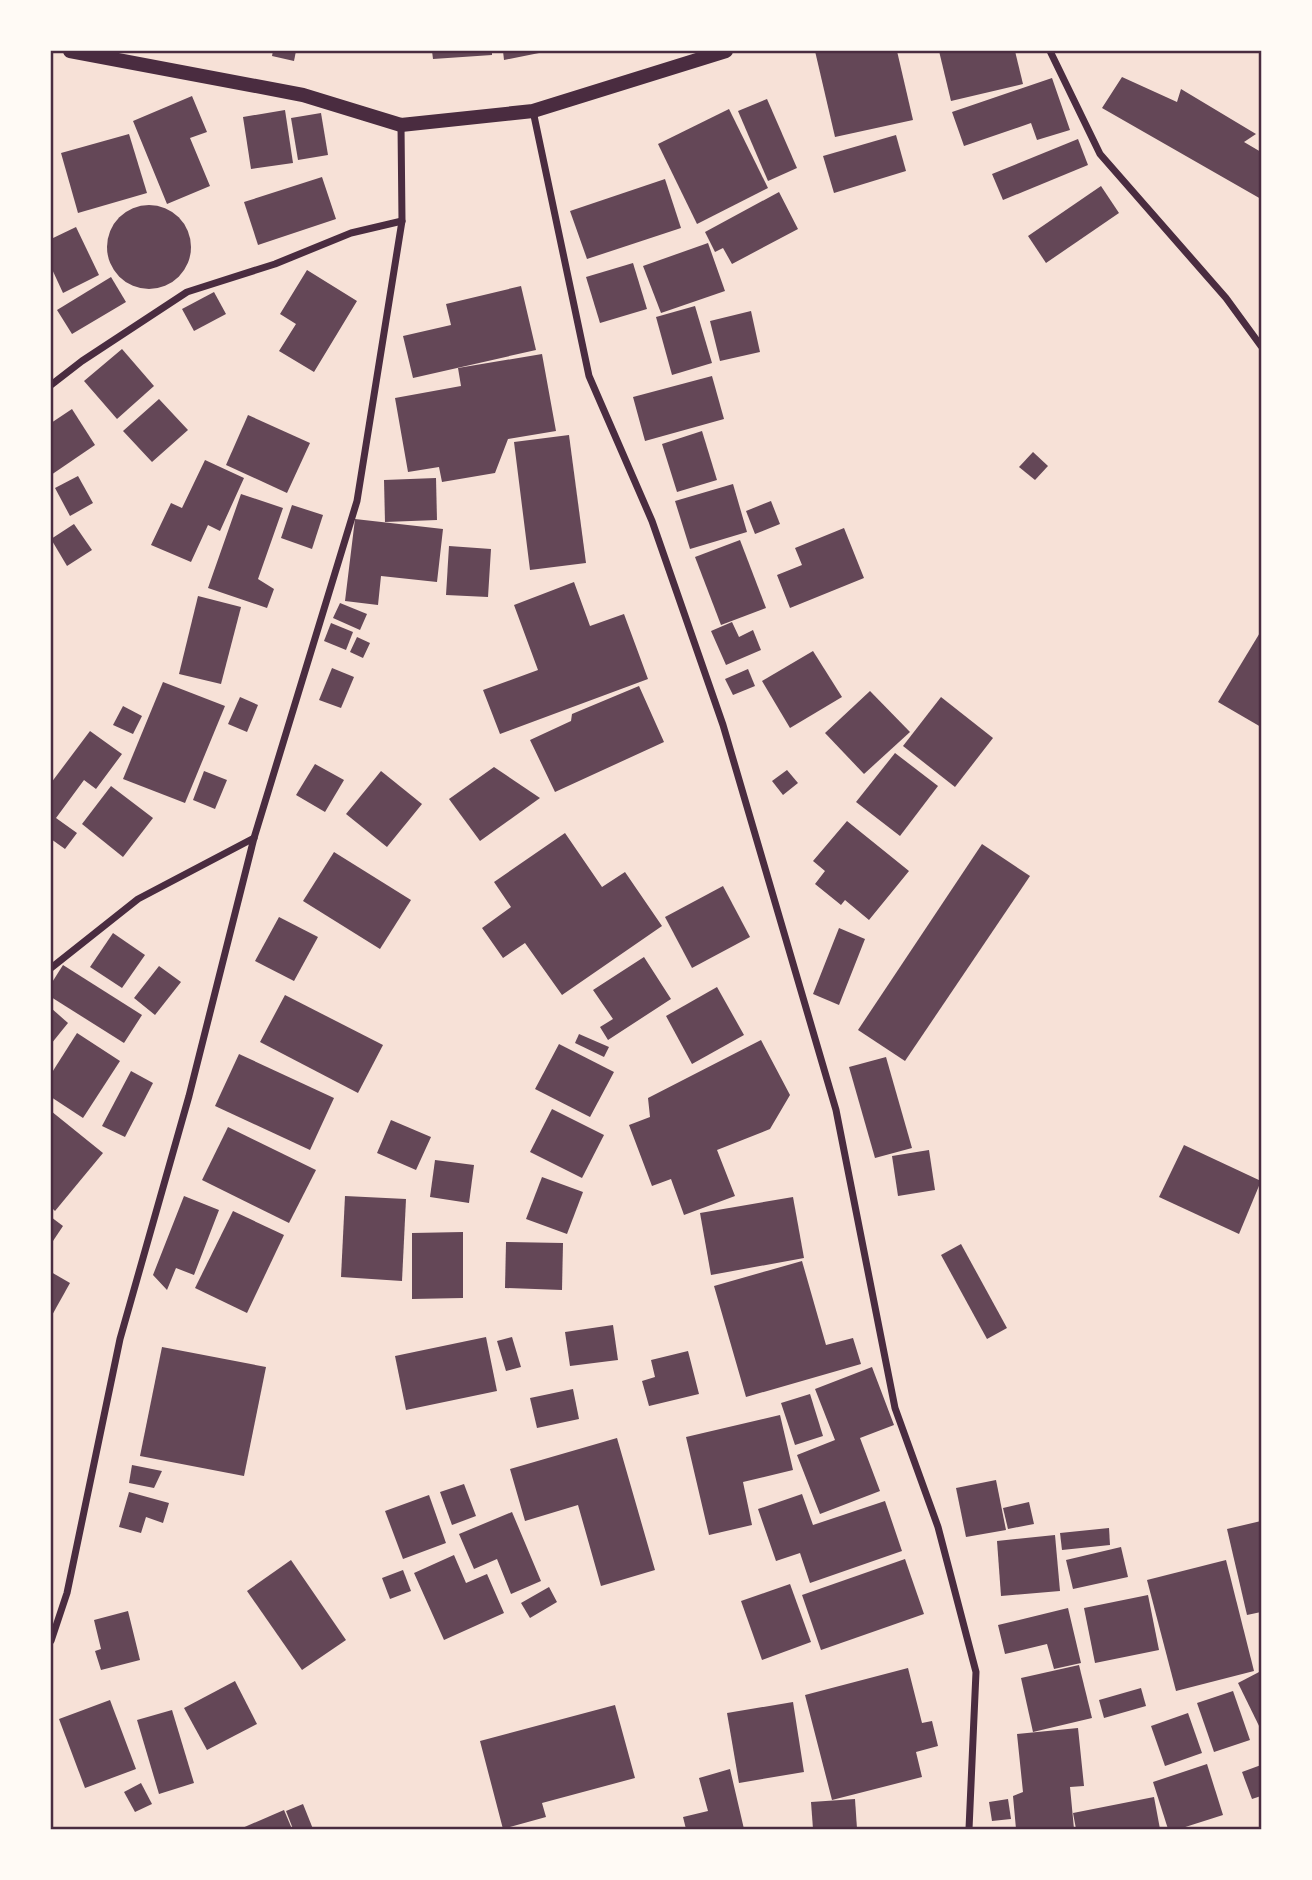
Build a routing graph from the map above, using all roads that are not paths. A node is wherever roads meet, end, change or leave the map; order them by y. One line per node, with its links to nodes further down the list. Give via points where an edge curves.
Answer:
1 (70, 51): 5 (main road, via 303,95)
2 (726, 51): 4 (main road)
3 (1050, 51): 7 (street, via 1100,154 1226,298)
4 (533, 111): 5 (main road); 12 (street, via 589,376 652,521 723,725 836,1110 895,1408 938,1527 976,1672)
5 (401, 125): 6 (street)
6 (402, 221): 8 (street, via 351,233 187,292); 9 (street, via 357,500)
7 (1261, 346)
8 (51, 385)
9 (254, 838): 10 (street, via 138,899); 11 (street, via 120,1339 66,1593)
10 (51, 968)
11 (51, 1642)
12 (969, 1829)

